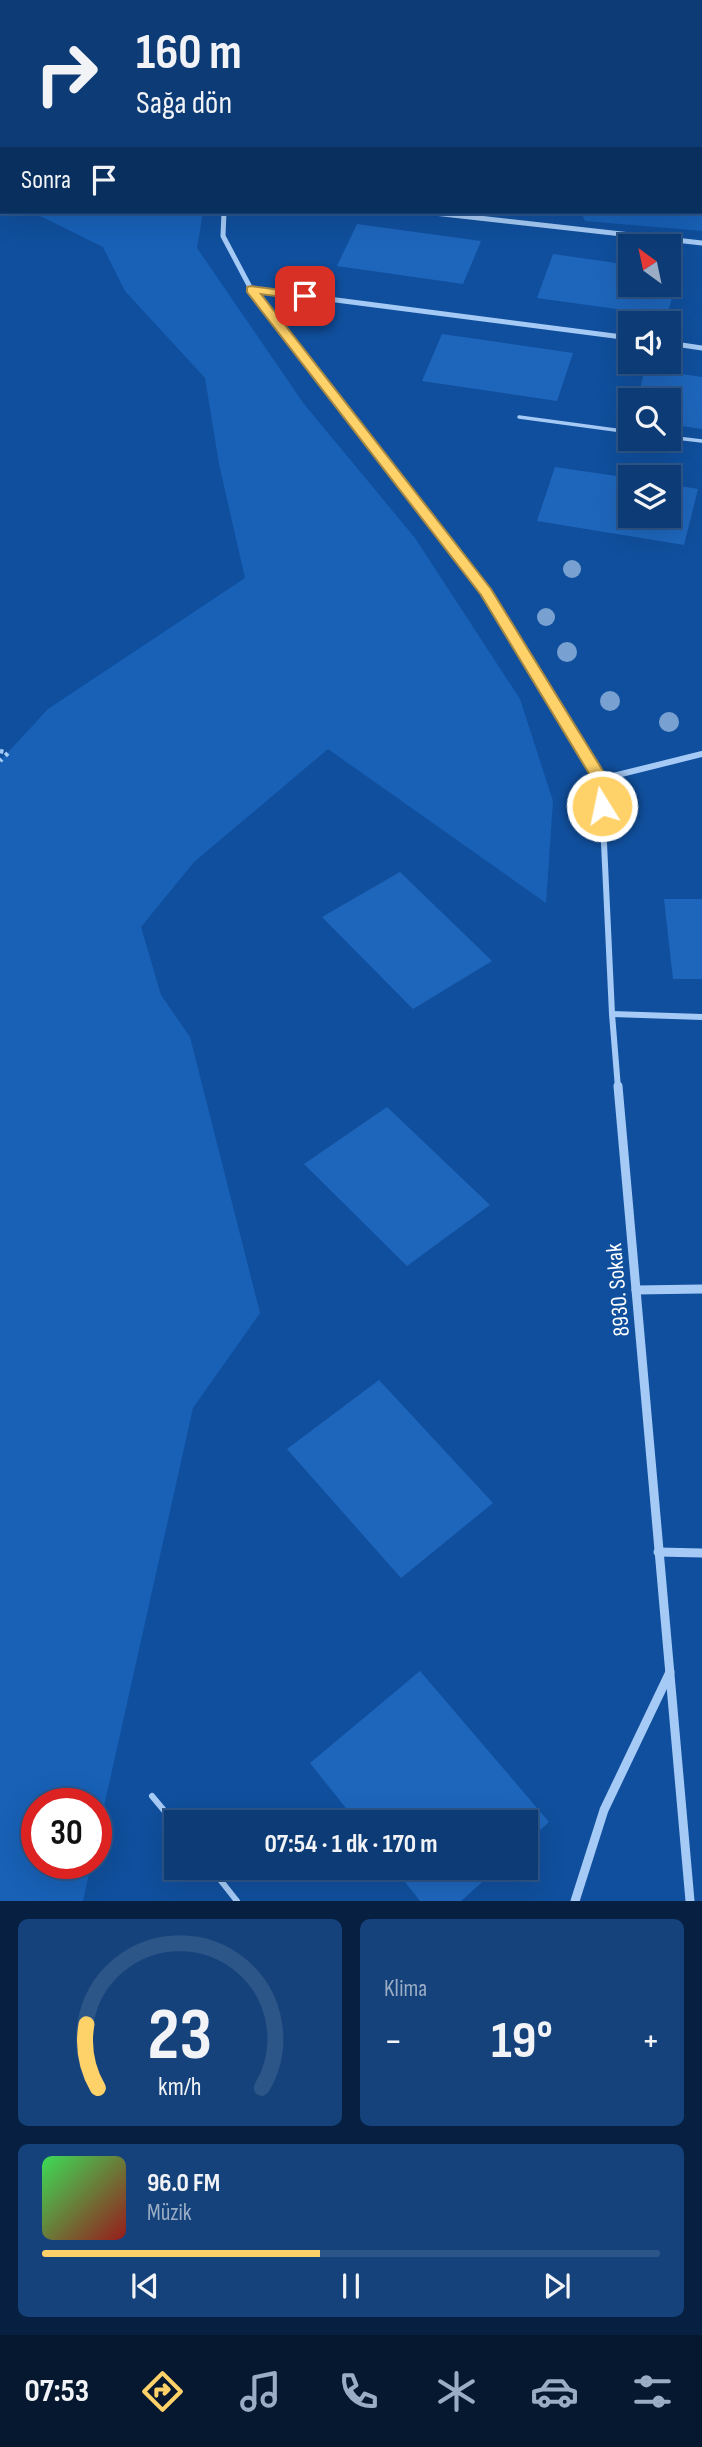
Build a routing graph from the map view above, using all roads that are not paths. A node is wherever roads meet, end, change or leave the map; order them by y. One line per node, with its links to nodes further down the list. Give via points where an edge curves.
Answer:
1 (224, 214): 4 (street, via 223,236)
2 (443, 214): 3 (street)
3 (702, 243)
4 (251, 289): 5 (street); 13 (street, via 486,592)
5 (618, 336)
6 (681, 345): 7 (street)
7 (702, 348)
8 (519, 417): 9 (lane)
9 (618, 430)
10 (681, 439): 11 (lane)
11 (702, 441)
12 (702, 754): 13 (street)
13 (601, 779): 14 (street, 8930. Sokak)
14 (612, 1014): 15 (street); 17 (street, 8930. Sokak)
15 (702, 1017)
16 (702, 1289): 17 (street)
17 (636, 1290): 18 (street, 8930. Sokak)
18 (658, 1552): 19 (street); 20 (street, 8930. Sokak)
19 (702, 1553)
20 (670, 1671): 25 (street, via 604,1810); 26 (street, 8930. Sokak)
21 (152, 1796): 22 (lane)
22 (164, 1810)
23 (220, 1880): 24 (lane)
24 (237, 1901)
25 (575, 1901)
26 (690, 1901)

